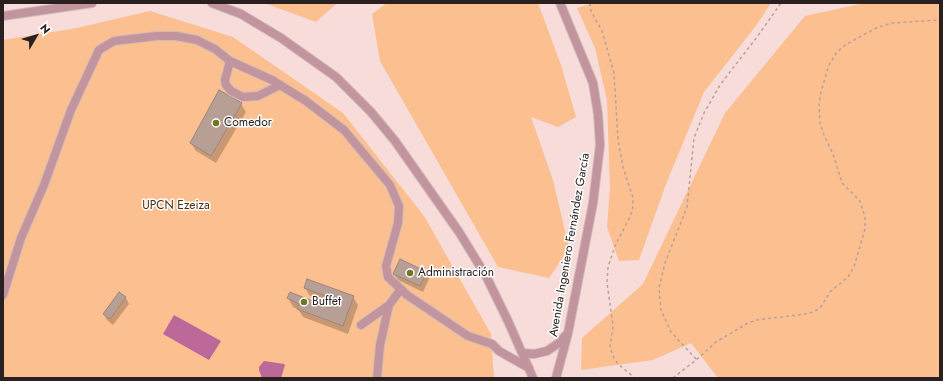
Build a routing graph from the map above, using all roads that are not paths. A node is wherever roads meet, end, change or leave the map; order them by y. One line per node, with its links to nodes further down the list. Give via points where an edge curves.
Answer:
1 (92, 3): 4 (street)
2 (212, 3): 12 (street, via 240,14 281,38 336,77 371,112 396,141 459,232 486,276)
3 (560, 3): 11 (street, Avenida Ingeniero Fernández García, via 593,83 600,145 593,202)
4 (3, 16)
5 (230, 61): 6 (street); 6 (street, via 225,80 231,92 243,97 258,96); 8 (street, via 215,49 197,40 176,36 114,40 99,50 71,110 44,185 21,238)
6 (280, 85): 7 (street, via 344,130 390,185 399,206 398,223 386,266 388,277)
7 (401, 290): 9 (street); 13 (street, via 468,336 492,344 499,351)
8 (3, 295)
9 (389, 304): 10 (street); 14 (street, via 380,345)
10 (361, 325)
11 (568, 333): 12 (street, via 559,344 547,351); 16 (street, Avenida Ingeniero Fernández García)
12 (523, 353): 13 (street)
13 (529, 368): 15 (street)
14 (377, 378)
15 (533, 378)
16 (556, 378)

